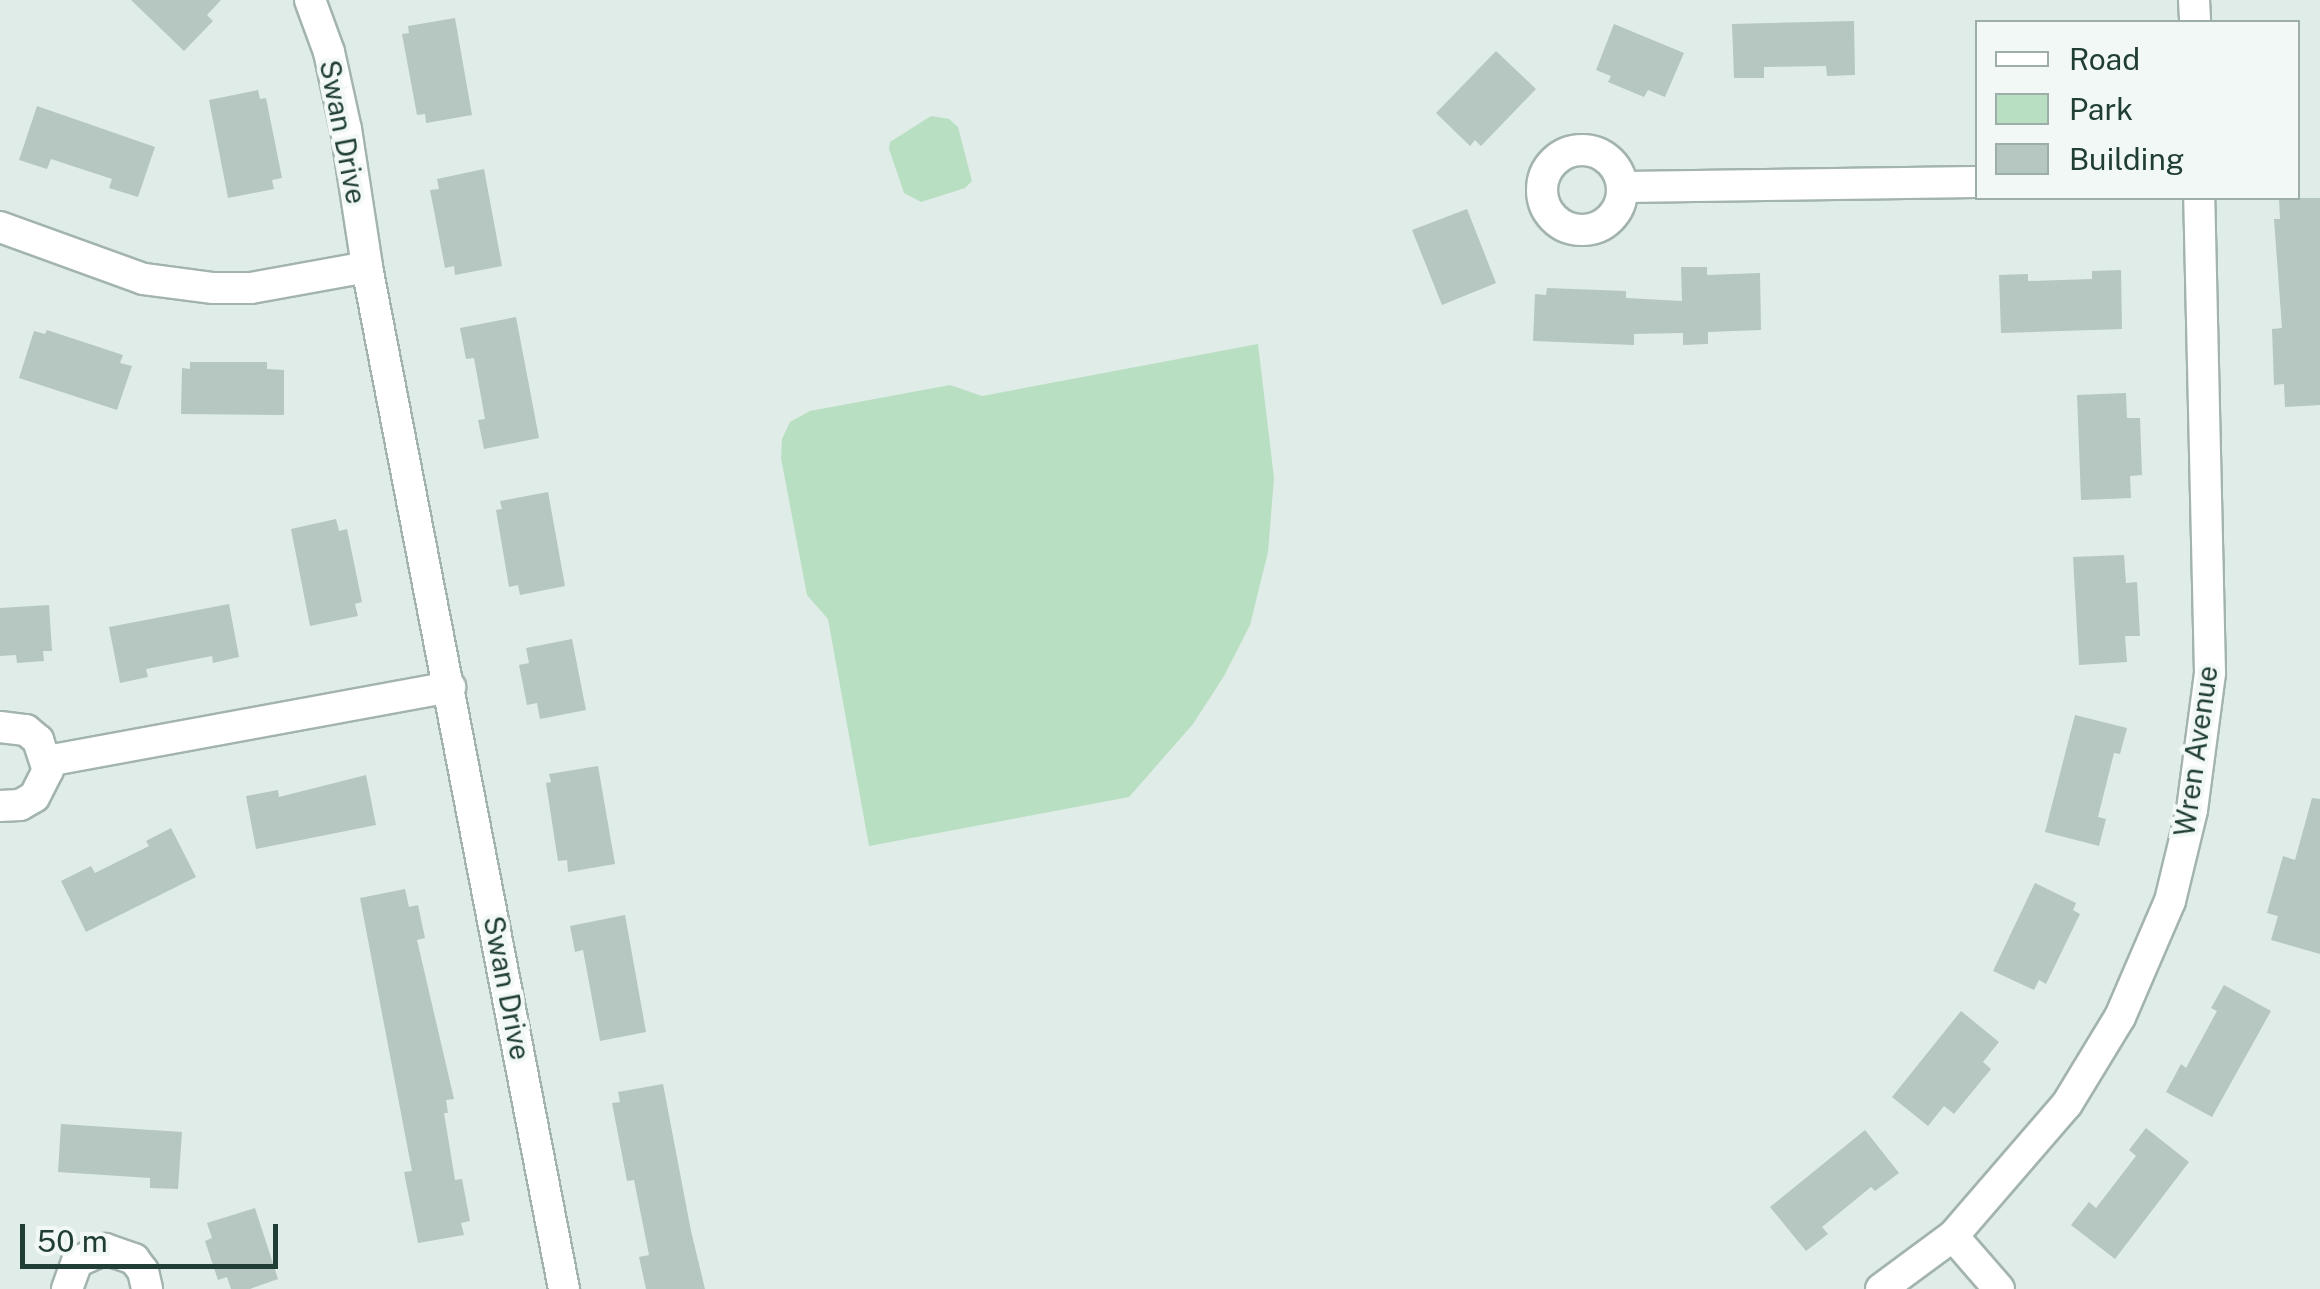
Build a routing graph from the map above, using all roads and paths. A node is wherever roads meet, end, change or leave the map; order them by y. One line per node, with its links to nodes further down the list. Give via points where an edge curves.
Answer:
1 (310, 0): 6 (street, Swan Drive, via 333,71)
2 (1975, 182): 3 (street)
3 (1622, 187)
4 (2199, 200): 11 (street, Wren Avenue, via 2210,674 2192,810 2170,901 2120,1017 2067,1104)
5 (0, 227): 6 (street, via 144,279 214,288 251,288)
6 (367, 266): 7 (street, Swan Drive)
7 (450, 687): 9 (street); 14 (street, Swan Drive)
8 (0, 727): 9 (street, via 26,730)
9 (47, 761): 10 (street, via 44,785 34,798)
10 (0, 806)
11 (1953, 1236): 15 (street, Wren Avenue); 16 (street)
12 (67, 1289): 13 (street, via 77,1262 105,1248 134,1259)
13 (147, 1289)
14 (564, 1289)
15 (1880, 1289)
16 (1999, 1289)

